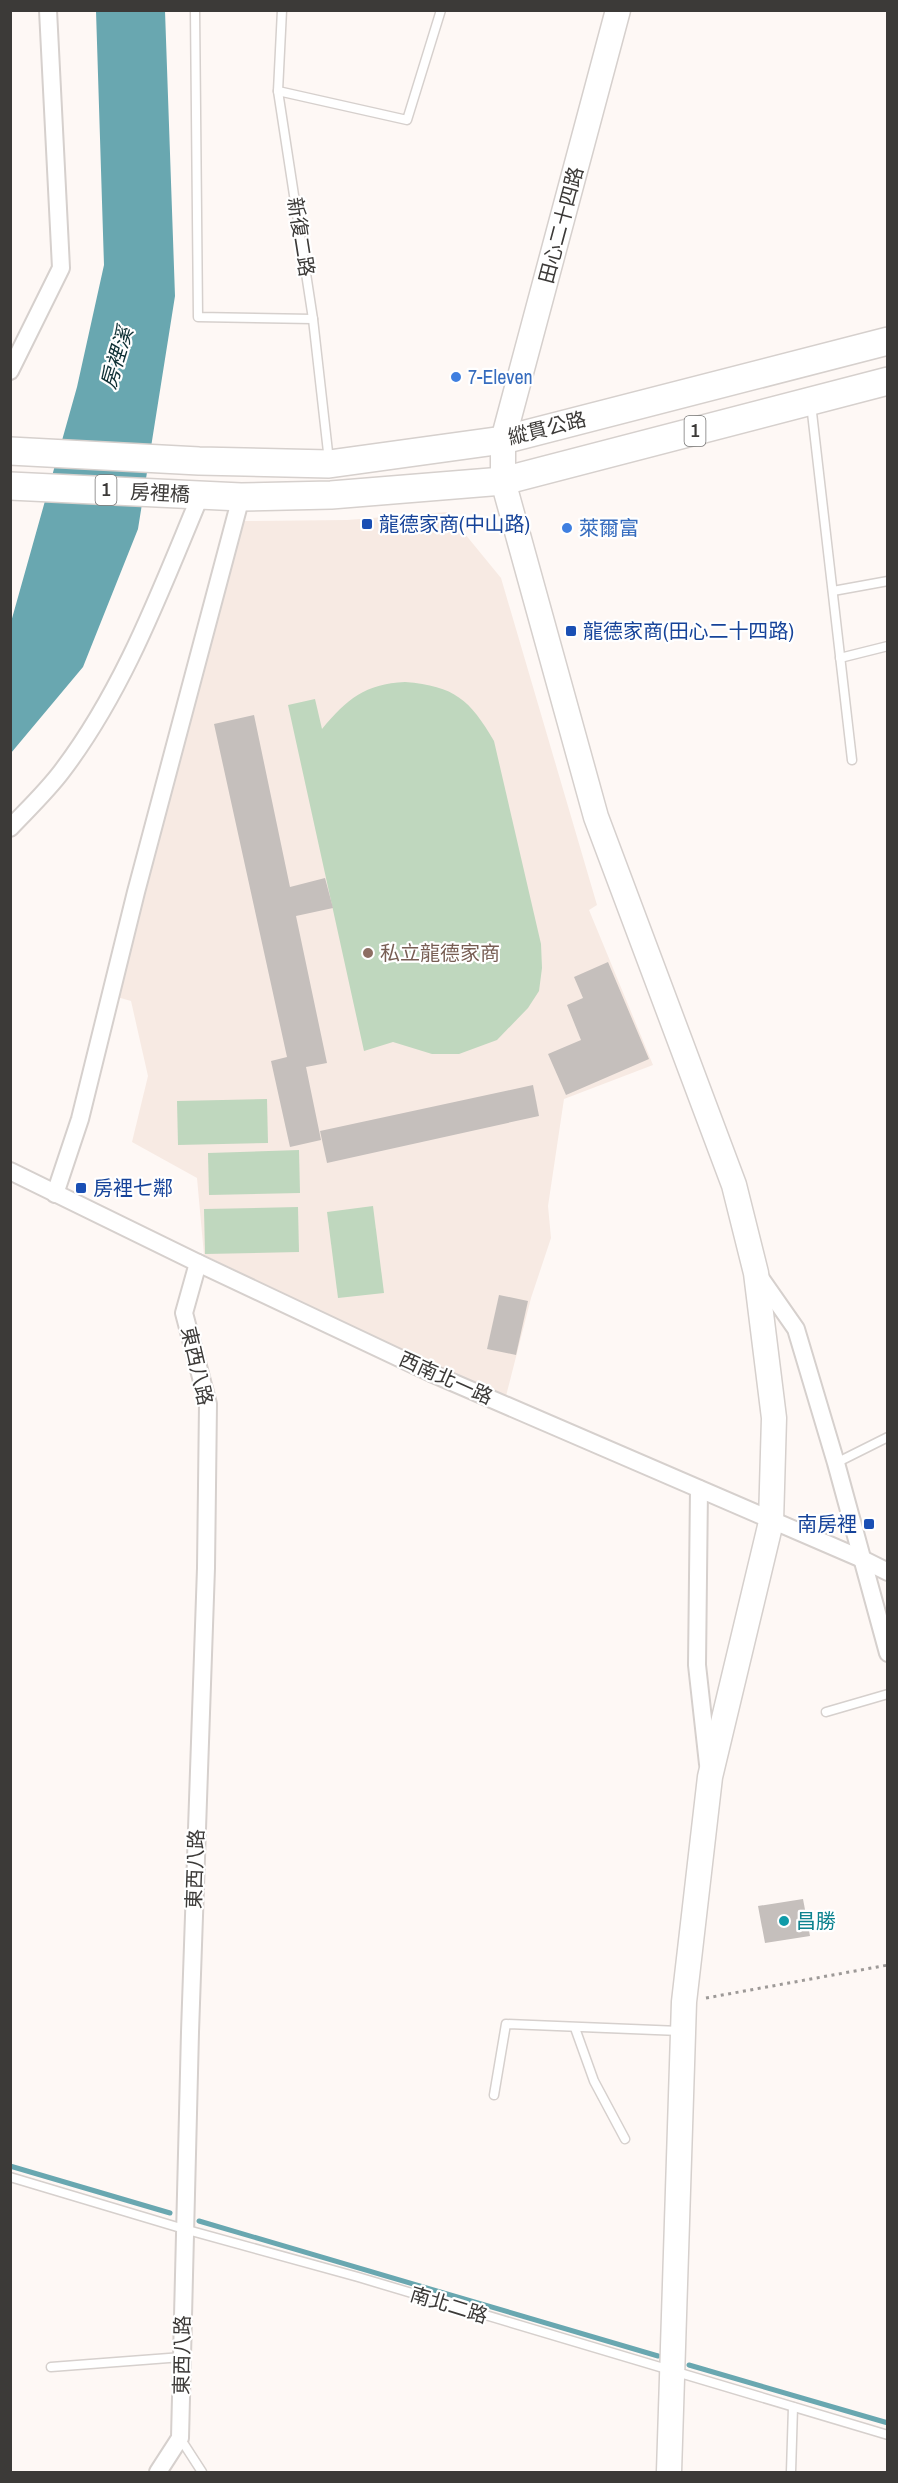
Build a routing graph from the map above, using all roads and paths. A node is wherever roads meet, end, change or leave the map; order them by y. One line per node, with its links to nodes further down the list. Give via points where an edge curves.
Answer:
1 (48, 10): 9 (street, via 61,268)
2 (195, 10): 7 (lane, via 198,316)
3 (282, 10): 6 (lane, 新復二路)
4 (441, 10): 6 (lane, via 407,120)
5 (618, 10): 12 (main road, 田心二十四路)
6 (278, 91): 7 (lane, 新復二路)
7 (313, 319): 15 (lane, 新復二路)
8 (888, 341): 12 (main road, 縱貫公路 / 1)
9 (10, 371)
10 (888, 381): 11 (main road, 縱貫公路 / 1)
11 (811, 400): 16 (main road, 縱貫公路 / 1); 21 (lane)
12 (503, 440): 15 (main road, 縱貫公路 / 1); 16 (main road, 田心二十四路)
13 (10, 451): 14 (main road, 房裡橋 / 1)
14 (199, 461): 15 (main road, 縱貫公路 / 1)
15 (329, 464)
16 (503, 481): 19 (main road, 縱貫公路 / 1, via 331,495); 29 (main road, 田心二十四路, via 596,817 734,1185)
17 (10, 486): 18 (main road, 房裡橋 / 1)
18 (201, 494): 19 (main road, 縱貫公路 / 1); 25 (street, via 136,646 107,703 62,771)
19 (241, 497): 27 (street, via 80,1119)
20 (888, 581): 21 (lane)
21 (833, 591): 23 (lane)
22 (888, 646): 23 (lane)
23 (840, 658): 24 (lane)
24 (852, 760)
25 (10, 828)
26 (10, 1171): 27 (street, 西南北一路)
27 (55, 1194): 28 (street, 西南北一路)
28 (198, 1263): 32 (street, 西南北一路, via 431,1373); 47 (street, 東西八路, via 184,1312 208,1404)
29 (756, 1273): 31 (street, via 796,1329); 33 (main road, 田心二十四路, via 774,1418)
30 (888, 1437): 31 (lane)
31 (836, 1463): 34 (street)
32 (699, 1489): 33 (street, 西南北一路); 39 (street, via 698,1665)
33 (771, 1522): 34 (street, 西南北一路); 39 (main road, 田心二十四路)
34 (862, 1559): 35 (street, 西南北一路); 36 (street)
35 (888, 1572)
36 (888, 1653)
37 (888, 1694): 38 (lane)
38 (826, 1712)
39 (710, 1777): 41 (main road, 田心二十四路)
40 (888, 1965): 41 (path)
41 (684, 2002): 43 (main road, 田心二十四路)
42 (575, 2028): 43 (lane); 44 (lane, via 506,2024); 45 (lane, via 594,2081)
43 (683, 2031): 50 (main road, 田心二十四路)
44 (494, 2095)
45 (625, 2139)
46 (10, 2177): 47 (lane, 南北二路)
47 (184, 2229): 48 (street, 東西八路); 50 (lane, 南北二路, via 358,2277)
48 (182, 2357): 49 (lane); 53 (street, 東西八路)
49 (51, 2367)
50 (673, 2373): 51 (lane, 南北二路); 56 (main road, 田心二十四路)
51 (793, 2408): 52 (lane, 南北二路); 57 (lane)
52 (888, 2435)
53 (180, 2438): 54 (street); 55 (lane)
54 (158, 2472)
55 (202, 2472)
56 (669, 2472)
57 (791, 2472)

